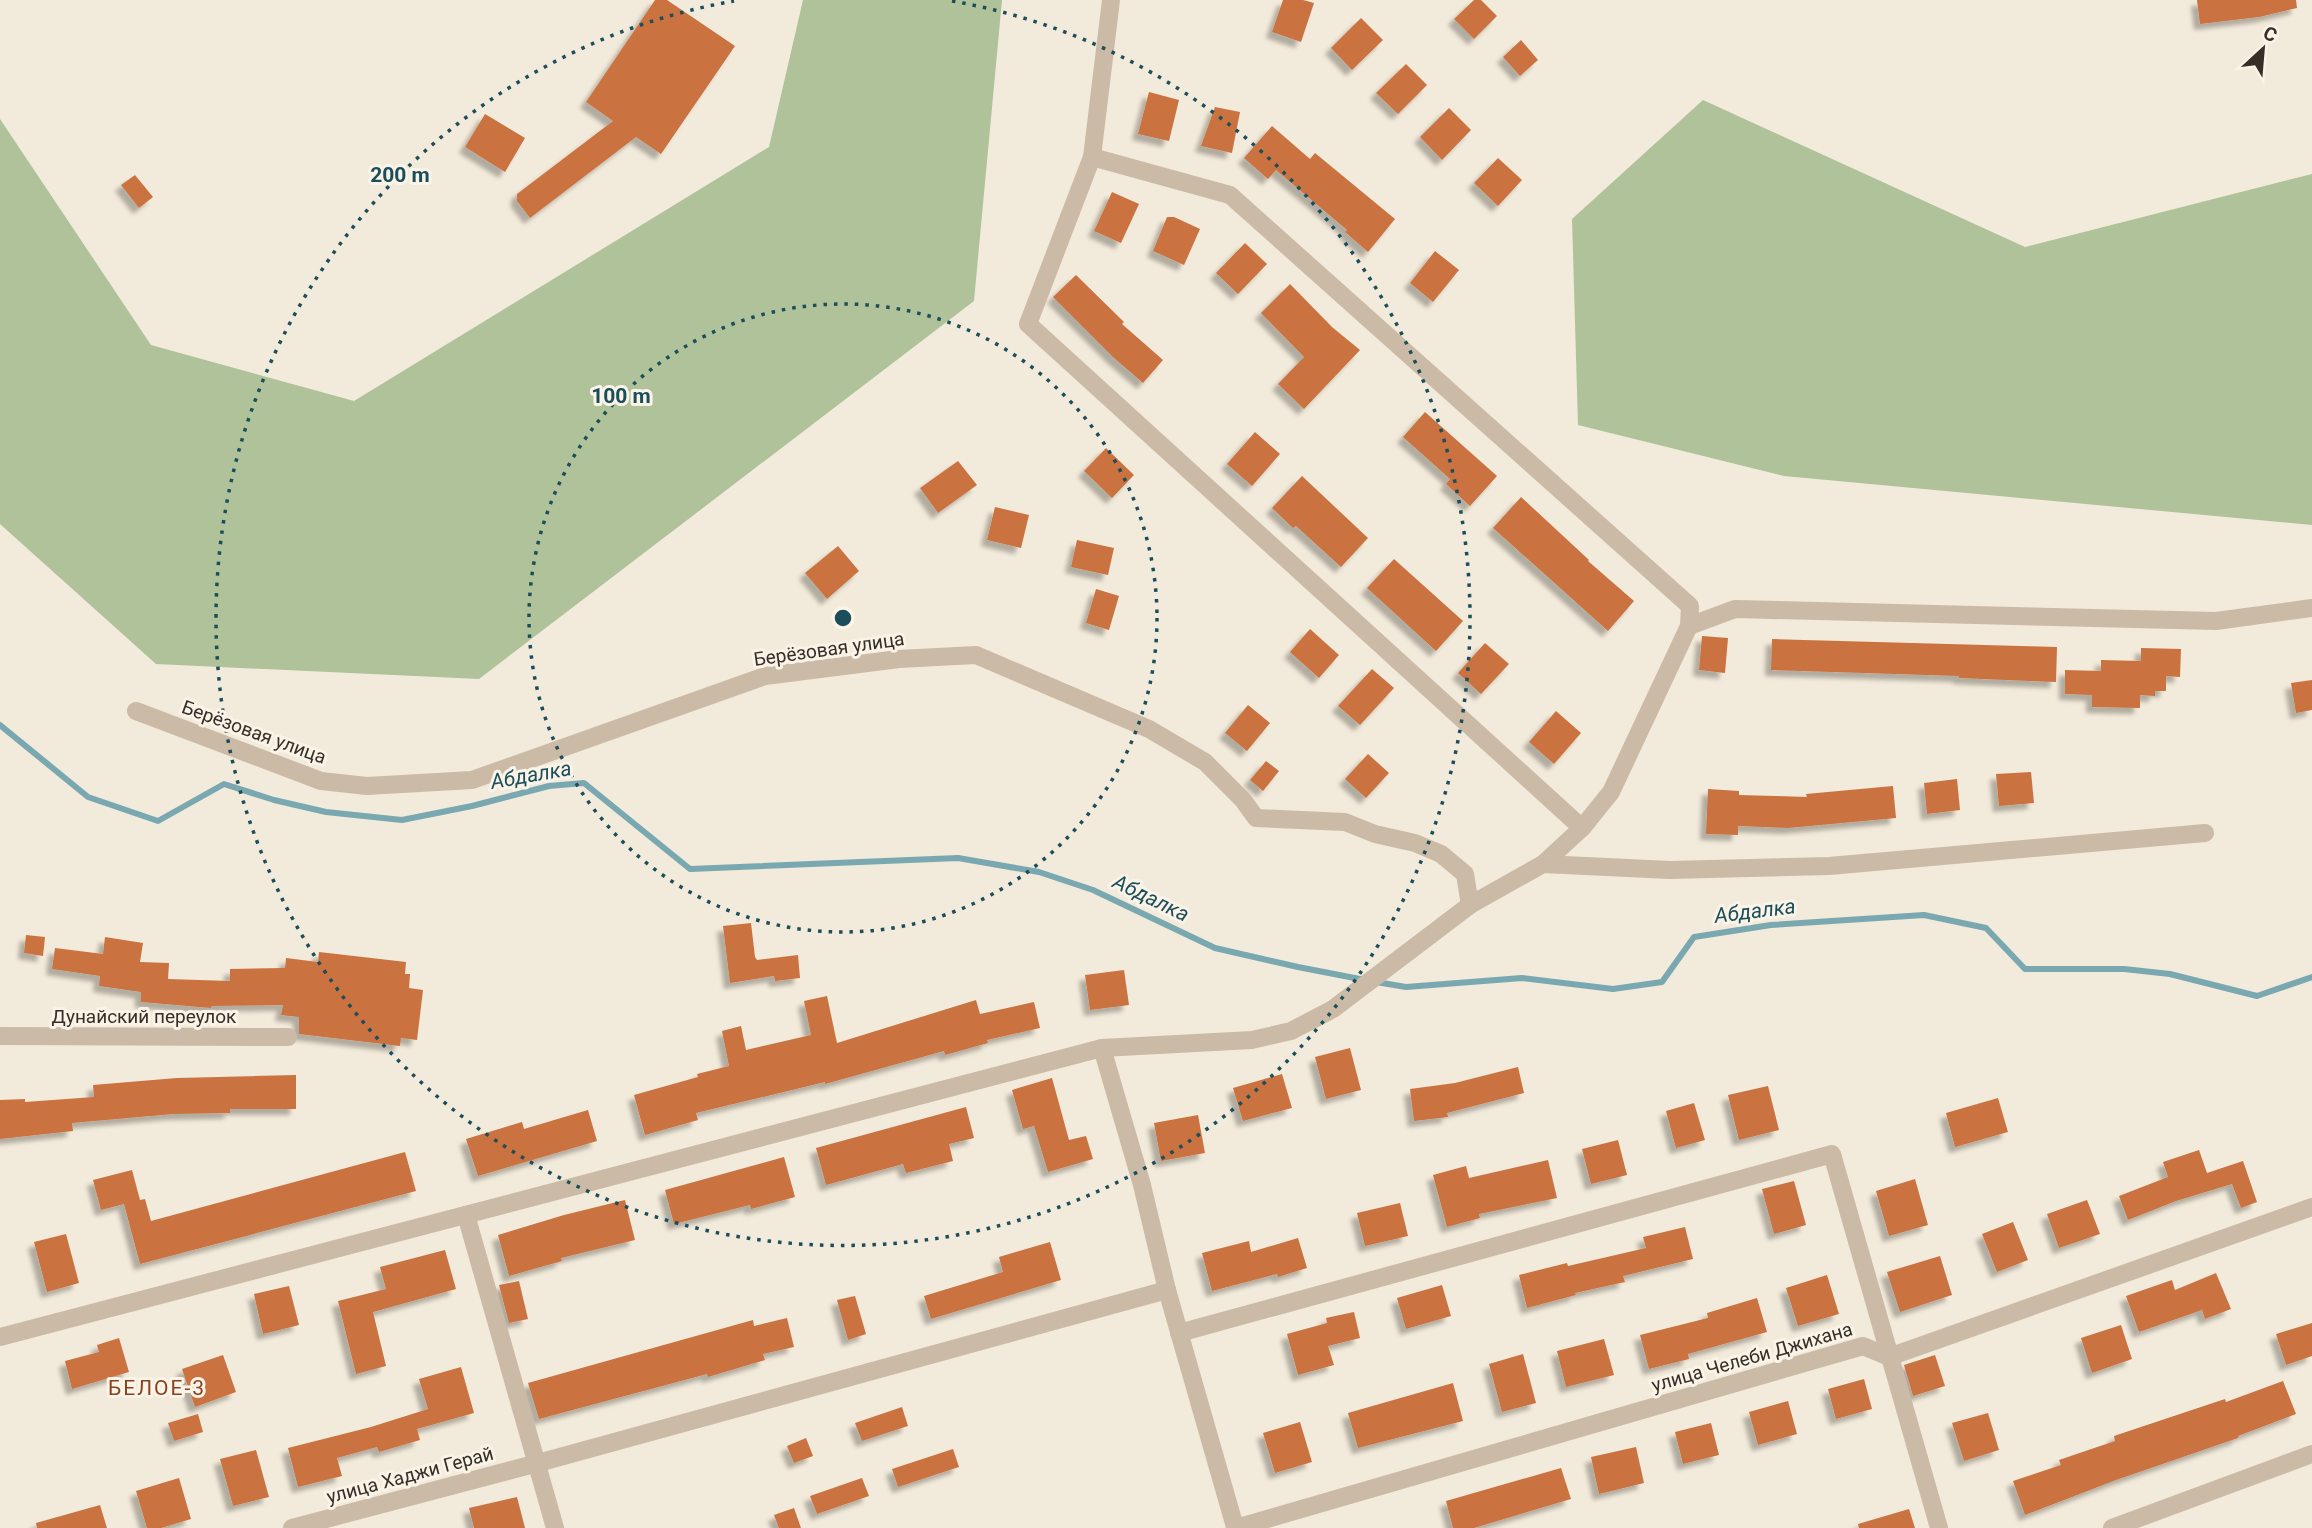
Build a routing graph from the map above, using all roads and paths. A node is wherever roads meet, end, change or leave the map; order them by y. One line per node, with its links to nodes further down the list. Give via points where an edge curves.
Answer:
1 (1111, 0): 2 (street)
2 (1092, 157): 4 (street, via 1230,195 1690,606); 6 (street, via 1028,324)
3 (2312, 608): 4 (street, via 2216,621 1735,609)
4 (1689, 626): 6 (street, via 1611,792)
5 (136, 711): 9 (street, Берёзовая улица, via 320,781 367,786 472,780 765,676 900,659 976,656 1149,729 1205,762 1256,818 1345,822 1440,854 1465,874)
6 (1582, 828): 8 (street)
7 (2205, 833): 8 (street, via 1829,866 1670,870)
8 (1543, 864): 9 (street)
9 (1470, 905): 12 (street, via 1333,1009 1291,1031 1252,1040)
10 (0, 1036): 11 (street, Дунайский переулок)
11 (288, 1037)
12 (1102, 1048): 14 (street); 15 (street)
13 (2312, 1207): 18 (street)
14 (466, 1215): 17 (street); 20 (street)
15 (1167, 1290): 16 (street); 20 (street, улица Хаджи Герай)
16 (1180, 1333): 18 (street, via 1832,1154); 21 (street)
17 (0, 1337)
18 (1889, 1357): 21 (street, улица Челеби Джихана, via 1863,1346); 24 (street)
19 (2312, 1454): 25 (street)
20 (538, 1463): 22 (street, улица Хаджи Герай); 23 (street)
21 (1236, 1527)
22 (292, 1528)
23 (555, 1528)
24 (1939, 1528)
25 (2112, 1528)

